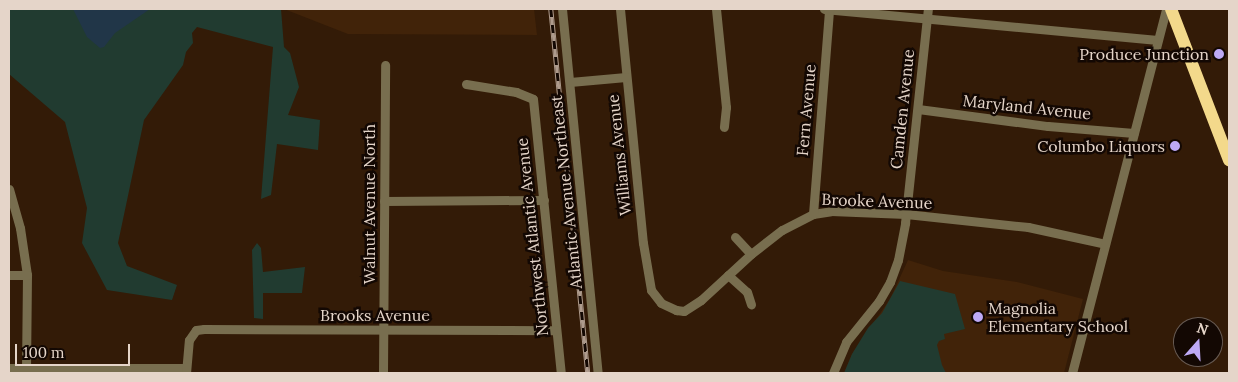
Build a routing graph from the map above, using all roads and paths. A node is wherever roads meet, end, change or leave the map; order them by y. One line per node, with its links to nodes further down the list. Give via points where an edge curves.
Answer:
1 (562, 9): 12 (street, Atlantic Avenue Northeast)
2 (620, 9): 11 (street, Williams Avenue)
3 (716, 9): 15 (street, via 726,107)
4 (824, 9): 5 (street)
5 (829, 9): 8 (street); 21 (street, Fern Avenue)
6 (1166, 9): 9 (street)
7 (1171, 9): 17 (highway)
8 (927, 13): 9 (street, via 988,25); 14 (street, Camden Avenue)
9 (1158, 40): 16 (street)
10 (385, 65): 20 (street, Walnut Avenue North)
11 (626, 77): 12 (street); 29 (street, Williams Avenue, via 643,243 651,290)
12 (570, 82): 38 (street, Atlantic Avenue Northeast)
13 (466, 84): 19 (street, Northwest Atlantic Avenue, via 516,92 533,99)
14 (918, 109): 16 (street, Maryland Avenue, via 1048,126); 22 (street, Camden Avenue)
15 (724, 127)
16 (1134, 133): 24 (street)
17 (1229, 160)
18 (9, 189): 26 (street, via 20,228)
19 (544, 200): 20 (street); 32 (street, Northwest Atlantic Avenue)
20 (384, 201): 31 (street, Walnut Avenue North)
21 (813, 214): 22 (street, Brooke Avenue, via 830,211); 25 (street, Brooke Avenue, via 782,230)
22 (906, 214): 24 (street, Brooke Avenue, via 1028,227); 39 (street, Camden Avenue, via 898,260 890,282 846,342)
23 (735, 236): 25 (street)
24 (1105, 244): 40 (street)
25 (751, 254): 28 (street, Brooke Avenue)
26 (27, 274): 27 (street); 34 (street)
27 (9, 275)
28 (728, 275): 29 (street, Brooke Avenue, via 684,311 661,303); 30 (street, via 746,292)
29 (655, 296)
30 (751, 304)
31 (384, 330): 32 (street, Brooks Avenue); 35 (street, Brooks Avenue, via 204,329 195,331 189,340); 36 (street, Walnut Avenue North)
32 (556, 330): 37 (street, Northwest Atlantic Avenue)
33 (9, 368): 34 (street)
34 (26, 368): 35 (street)
35 (186, 371)
36 (383, 373)
37 (561, 373)
38 (598, 373)
39 (833, 373)
40 (1072, 373)

